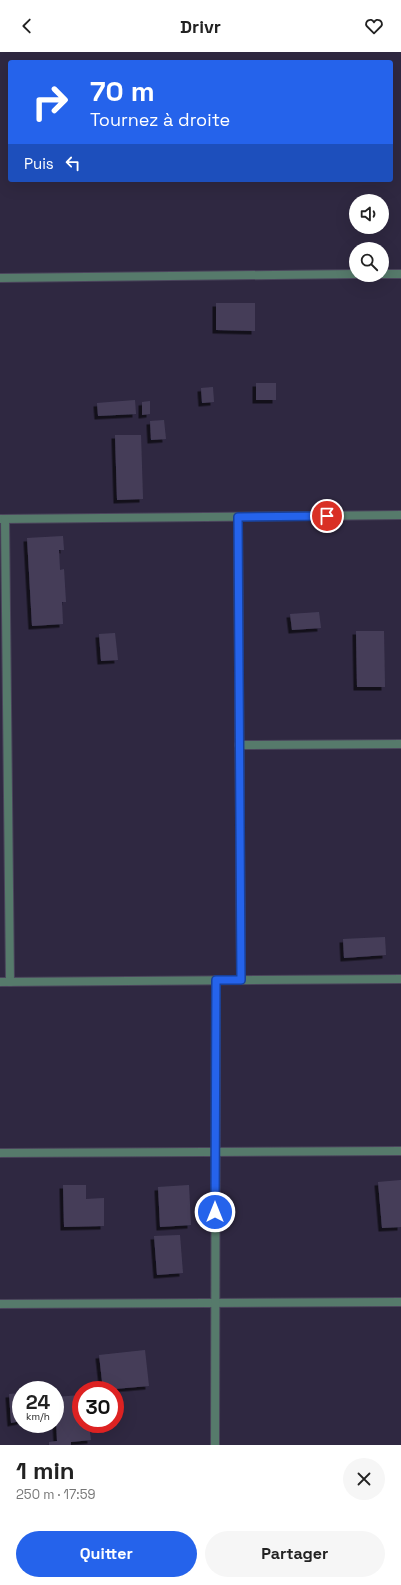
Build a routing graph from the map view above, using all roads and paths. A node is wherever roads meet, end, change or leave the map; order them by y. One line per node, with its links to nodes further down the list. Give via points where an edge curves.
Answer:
1 (349, 274): 4 (street)
2 (389, 274): 3 (street)
3 (401, 274)
4 (0, 278)
5 (401, 515): 6 (street)
6 (238, 517): 7 (street); 9 (street)
7 (3, 519): 10 (street)
8 (401, 744): 9 (street)
9 (239, 745): 13 (street)
10 (4, 746): 15 (street)
11 (401, 979): 13 (street)
12 (216, 980): 13 (street); 15 (street); 17 (street)
13 (241, 980)
14 (0, 982): 15 (street)
15 (10, 982)
16 (401, 1151): 17 (street)
17 (216, 1152): 18 (street); 19 (street)
18 (0, 1153)
19 (215, 1302): 20 (street); 21 (street); 22 (street)
20 (401, 1302)
21 (0, 1304)
22 (215, 1445)

